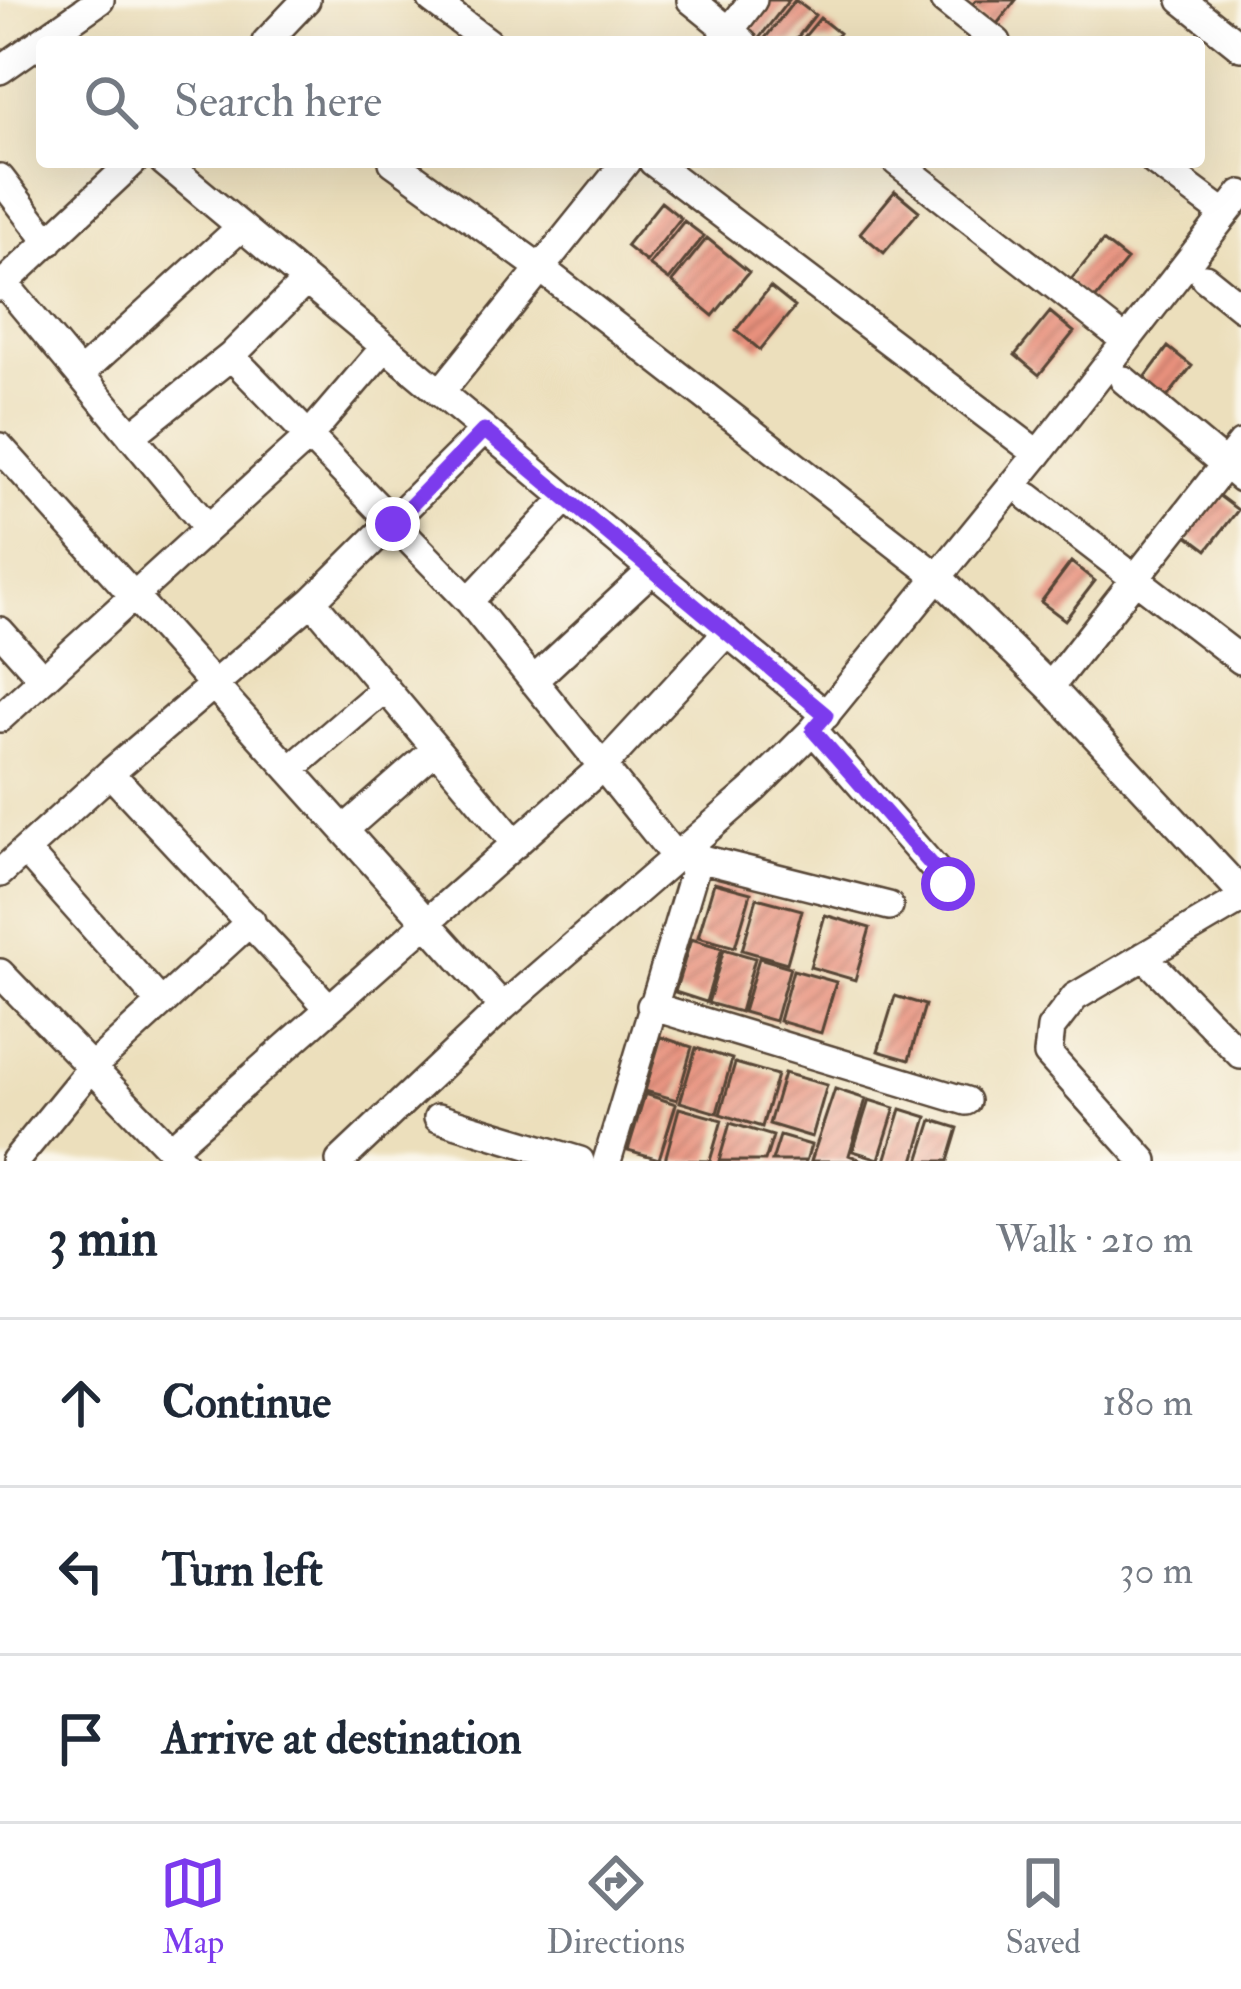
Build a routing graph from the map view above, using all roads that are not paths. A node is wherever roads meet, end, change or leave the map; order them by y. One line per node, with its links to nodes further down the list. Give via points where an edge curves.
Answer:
1 (100, 0): 8 (street)
2 (306, 0): 9 (street)
3 (432, 0): 10 (street)
4 (691, 0): 11 (street)
5 (753, 0): 12 (street)
6 (944, 0): 13 (street)
7 (1182, 0): 14 (street)
8 (55, 36)
9 (272, 36)
10 (480, 36)
11 (729, 36)
12 (732, 36)
13 (989, 36)
14 (1241, 47)
15 (36, 48): 16 (street)
16 (0, 70)
17 (127, 168): 27 (street)
18 (171, 168): 26 (street)
19 (402, 168): 28 (street)
20 (621, 168): 28 (street)
21 (661, 168): 43 (street)
22 (905, 168): 33 (street)
23 (1166, 168): 25 (street)
24 (0, 178): 27 (street)
25 (1233, 204): 33 (street)
26 (242, 227): 30 (street); 36 (street)
27 (49, 242): 31 (street)
28 (543, 270): 38 (street); 50 (street)
29 (1205, 278): 32 (street)
30 (306, 281): 34 (street); 35 (street)
31 (2, 285): 36 (street)
32 (1241, 307)
33 (1126, 341): 43 (street)
34 (385, 346): 38 (street); 41 (street)
35 (231, 356): 40 (street); 41 (street)
36 (80, 374): 40 (street)
37 (1124, 380): 44 (street)
38 (440, 393): 39 (street)
39 (484, 430): 46 (street); 47 (street)
40 (131, 436): 48 (street)
41 (307, 438): 47 (street); 48 (street)
42 (2, 452): 52 (street)
43 (1038, 454): 50 (street)
44 (1236, 462): 51 (street)
45 (1029, 496): 51 (street)
46 (566, 498): 49 (street); 54 (street)
47 (393, 524): 53 (street); 54 (street)
48 (207, 527): 52 (street)
49 (652, 570): 56 (street); 59 (street)
50 (937, 576): 61 (street); 64 (street)
51 (1135, 579): 57 (street); 61 (street)
52 (135, 597): 58 (street); 60 (street)
53 (312, 601): 60 (street); 62 (street)
54 (469, 602): 59 (street)
55 (0, 631): 58 (street)
56 (727, 632): 64 (street); 66 (street)
57 (1241, 659)
58 (43, 679): 63 (street)
59 (533, 681): 66 (street)
60 (213, 684): 67 (street); 68 (street)
61 (1050, 687): 75 (street)
62 (385, 688): 65 (street); 67 (street)
63 (0, 718)
64 (819, 723): 72 (street); 74 (street)
65 (436, 749): 69 (street); 70 (street)
66 (602, 767): 70 (street); 72 (street)
67 (290, 770): 69 (street)
68 (110, 773): 71 (street); 78 (street)
69 (344, 830): 77 (street)
70 (516, 844): 77 (street)
71 (26, 851): 73 (street); 81 (street)
72 (674, 855): 83 (street)
73 (0, 874)
74 (948, 884)
75 (1241, 895): 79 (street)
76 (889, 906): 82 (street, via 698,858)
77 (425, 920): 83 (street); 84 (street)
78 (251, 921): 81 (street); 84 (street)
79 (1144, 956): 85 (street); 94 (street, via 1075,998 1052,1028 1048,1054)
80 (0, 973): 86 (street)
81 (161, 1003): 86 (street)
82 (651, 1006): 87 (street); 93 (street)
83 (503, 1007): 91 (street)
84 (329, 1008): 89 (street)
85 (1241, 1055)
86 (92, 1067): 89 (street); 90 (street)
87 (966, 1101)
88 (438, 1118): 92 (street)
89 (177, 1155)
90 (15, 1161)
91 (340, 1161)
92 (580, 1161)
93 (607, 1161)
94 (1144, 1161)

